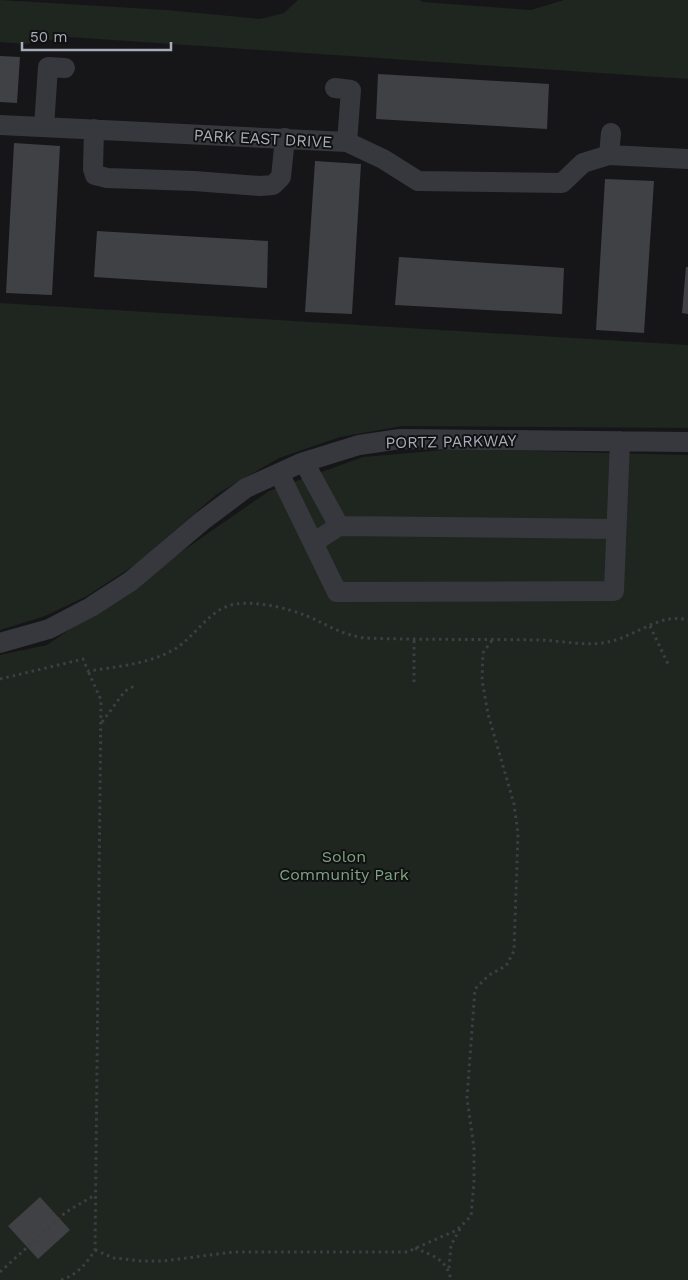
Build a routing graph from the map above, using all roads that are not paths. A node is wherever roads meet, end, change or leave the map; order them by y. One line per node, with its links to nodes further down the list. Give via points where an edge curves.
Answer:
1 (65, 68): 4 (street, via 48,67)
2 (335, 88): 8 (street, via 351,90)
3 (0, 125): 4 (street, PARK EAST DRIVE)
4 (44, 127): 5 (street, PARK EAST DRIVE)
5 (94, 129): 7 (street, PARK EAST DRIVE); 7 (street, via 95,175 260,186 273,185 282,177)
6 (611, 133): 9 (street)
7 (286, 138): 8 (street, PARK EAST DRIVE)
8 (347, 142): 9 (street, PARK EAST DRIVE, via 418,181 562,183 583,163)
9 (609, 155): 10 (street, PARK EAST DRIVE)
10 (688, 159)
11 (620, 441): 12 (street, PORTZ PARKWAY); 13 (street, PORTZ PARKWAY, via 400,439 359,444); 16 (street)
12 (688, 442)
13 (304, 462): 14 (street, PORTZ PARKWAY); 15 (street)
14 (279, 473): 17 (street); 18 (street, PORTZ PARKWAY, via 246,488 131,581 91,607 49,629)
15 (339, 526): 16 (street); 17 (street)
16 (616, 528): 17 (street, via 614,591 337,592)
17 (313, 543)
18 (0, 643)

